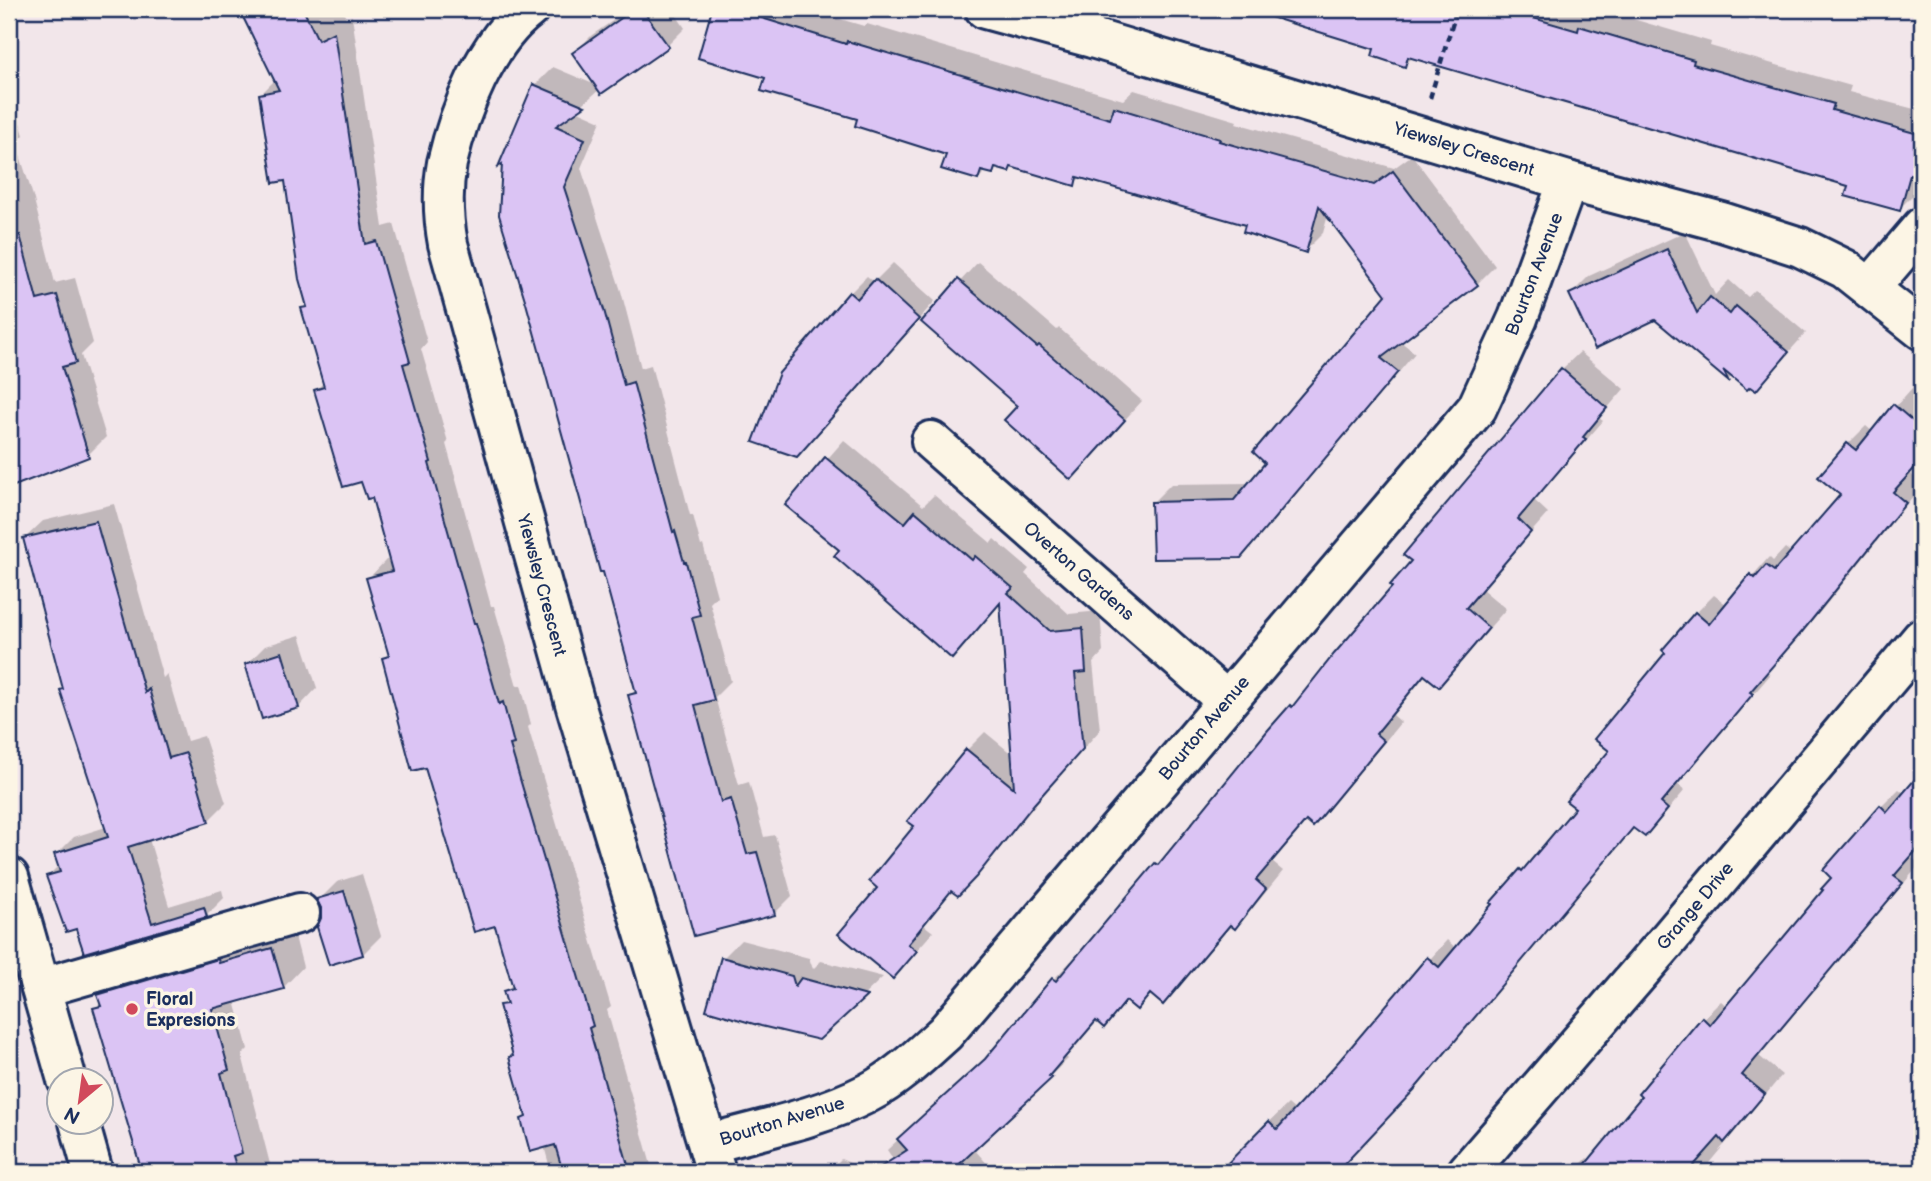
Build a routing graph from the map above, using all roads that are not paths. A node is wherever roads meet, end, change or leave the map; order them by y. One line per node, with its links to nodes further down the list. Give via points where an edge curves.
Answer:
1 (985, 9): 3 (street, Yiewsley Crescent)
2 (517, 12): 15 (street, Yiewsley Crescent, via 480,74 447,164 444,219 448,244 576,707)
3 (1568, 181): 5 (street, Yiewsley Crescent, via 1800,247 1845,269); 9 (street, Bourton Avenue, via 1518,318 1477,408)
4 (1922, 227): 5 (street)
5 (1870, 288): 6 (street, Yiewsley Crescent)
6 (1922, 330)
7 (931, 441): 9 (street, Overton Gardens)
8 (1922, 638): 17 (street, Grange Drive)
9 (1227, 701): 15 (street, Bourton Avenue, via 946,1032 909,1065 870,1092)
10 (9, 877): 12 (street)
11 (300, 914): 12 (street)
12 (41, 988): 13 (street)
13 (63, 1066)
14 (83, 1136): 16 (street)
15 (712, 1158)
16 (93, 1172)
17 (1467, 1172)

